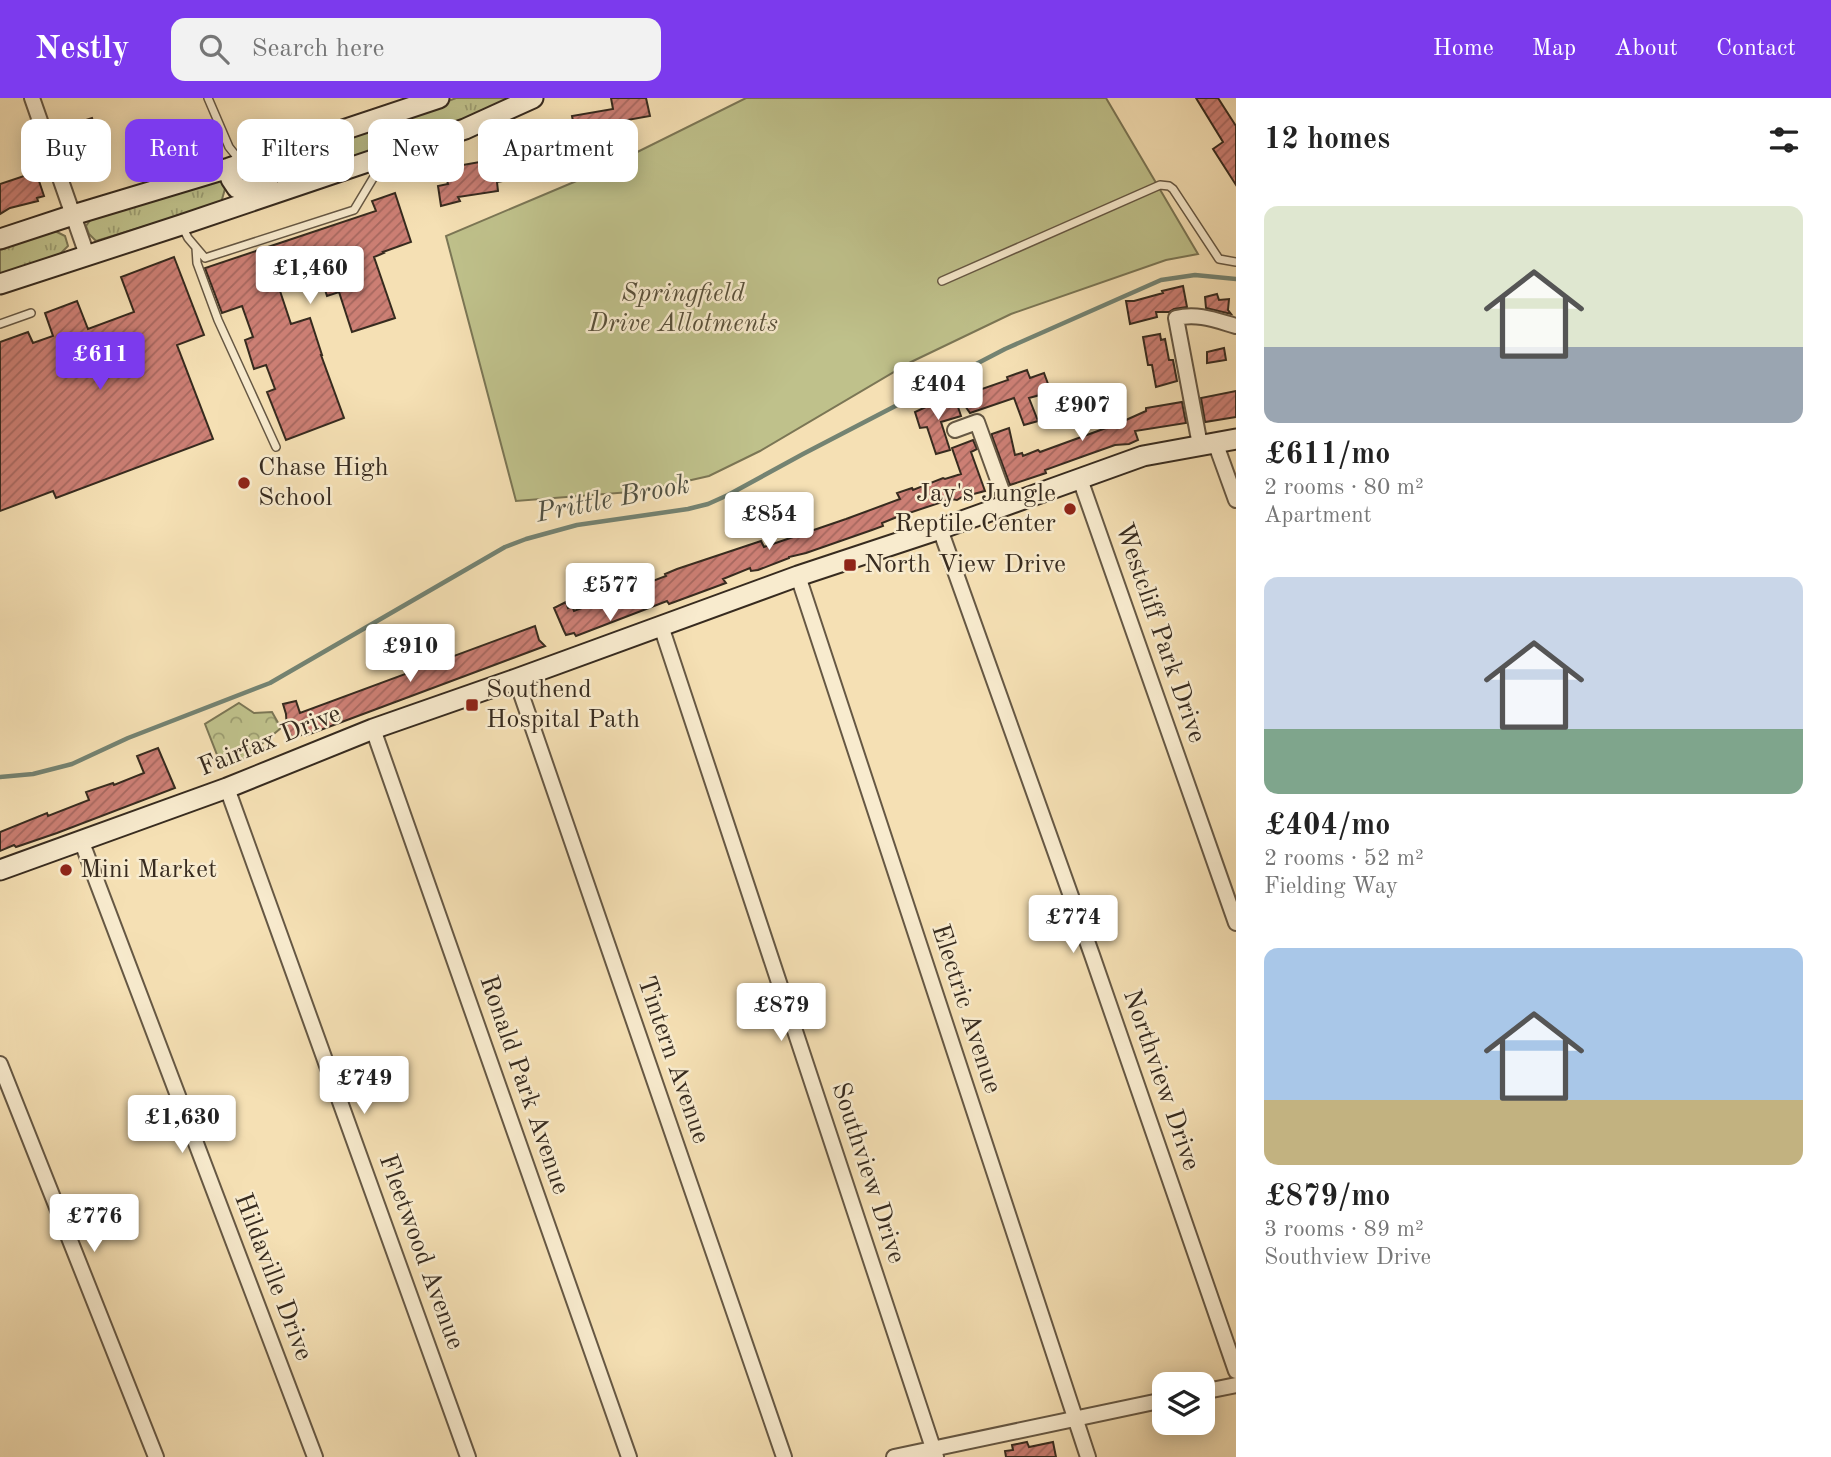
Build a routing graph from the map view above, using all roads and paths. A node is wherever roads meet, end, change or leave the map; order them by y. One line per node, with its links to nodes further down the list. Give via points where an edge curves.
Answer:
1 (32, 98): 13 (street)
2 (208, 98): 6 (lane)
3 (439, 98): 7 (street)
4 (533, 98): 5 (street)
5 (464, 129)
6 (229, 147): 7 (lane); 7 (lane)
7 (236, 166): 11 (street, via 231,178 237,188); 13 (street)
8 (279, 182): 11 (street)
9 (309, 182): 12 (street)
10 (371, 182): 16 (lane, via 354,210 205,258)
11 (246, 190): 12 (street)
12 (220, 212): 14 (street)
13 (72, 215): 15 (street); 17 (street)
14 (181, 225): 16 (lane); 17 (street)
15 (0, 239)
16 (196, 247): 27 (lane, via 197,263 218,320)
17 (87, 255): 20 (street)
18 (1236, 262): 19 (lane, via 1219,259 1173,189 1160,186)
19 (942, 281)
20 (0, 284)
21 (31, 313): 22 (lane)
22 (0, 324)
23 (1236, 326): 26 (street, via 1204,317 1176,318)
24 (954, 430): 30 (street, via 977,422)
25 (1236, 439): 26 (street, Fairfax Drive)
26 (1208, 443): 28 (street, Fairfax Drive, via 1143,456); 29 (street)
27 (276, 447)
28 (1080, 479): 30 (street, Fairfax Drive); 39 (street, Westcliff Park Drive)
29 (1236, 500)
30 (1007, 505): 31 (street, Fairfax Drive)
31 (940, 529): 32 (street, Fairfax Drive); 41 (street, Northview Drive)
32 (798, 576): 33 (street, Fairfax Drive); 45 (street, Electric Avenue)
33 (661, 626): 34 (street, Fairfax Drive); 46 (street, Southview Drive)
34 (516, 679): 35 (street, Fairfax Drive); 51 (street, Tintern Avenue)
35 (373, 729): 36 (street, Fairfax Drive); 47 (street, Ronald Park Avenue)
36 (227, 788): 37 (street, Fairfax Drive); 50 (street, Fleetwood Avenue)
37 (81, 841): 38 (street, Fairfax Drive); 49 (street, Hildaville Drive)
38 (0, 870)
39 (1236, 923)
40 (0, 1064): 48 (street)
41 (1236, 1371)
42 (1236, 1385): 43 (street)
43 (1215, 1389)
44 (1152, 1403): 45 (street)
45 (1076, 1419): 46 (street); 53 (street, Electric Avenue)
46 (935, 1453): 52 (street)
47 (624, 1456)
48 (156, 1457)
49 (315, 1457)
50 (468, 1457)
51 (784, 1457)
52 (894, 1457)
53 (1088, 1457)

